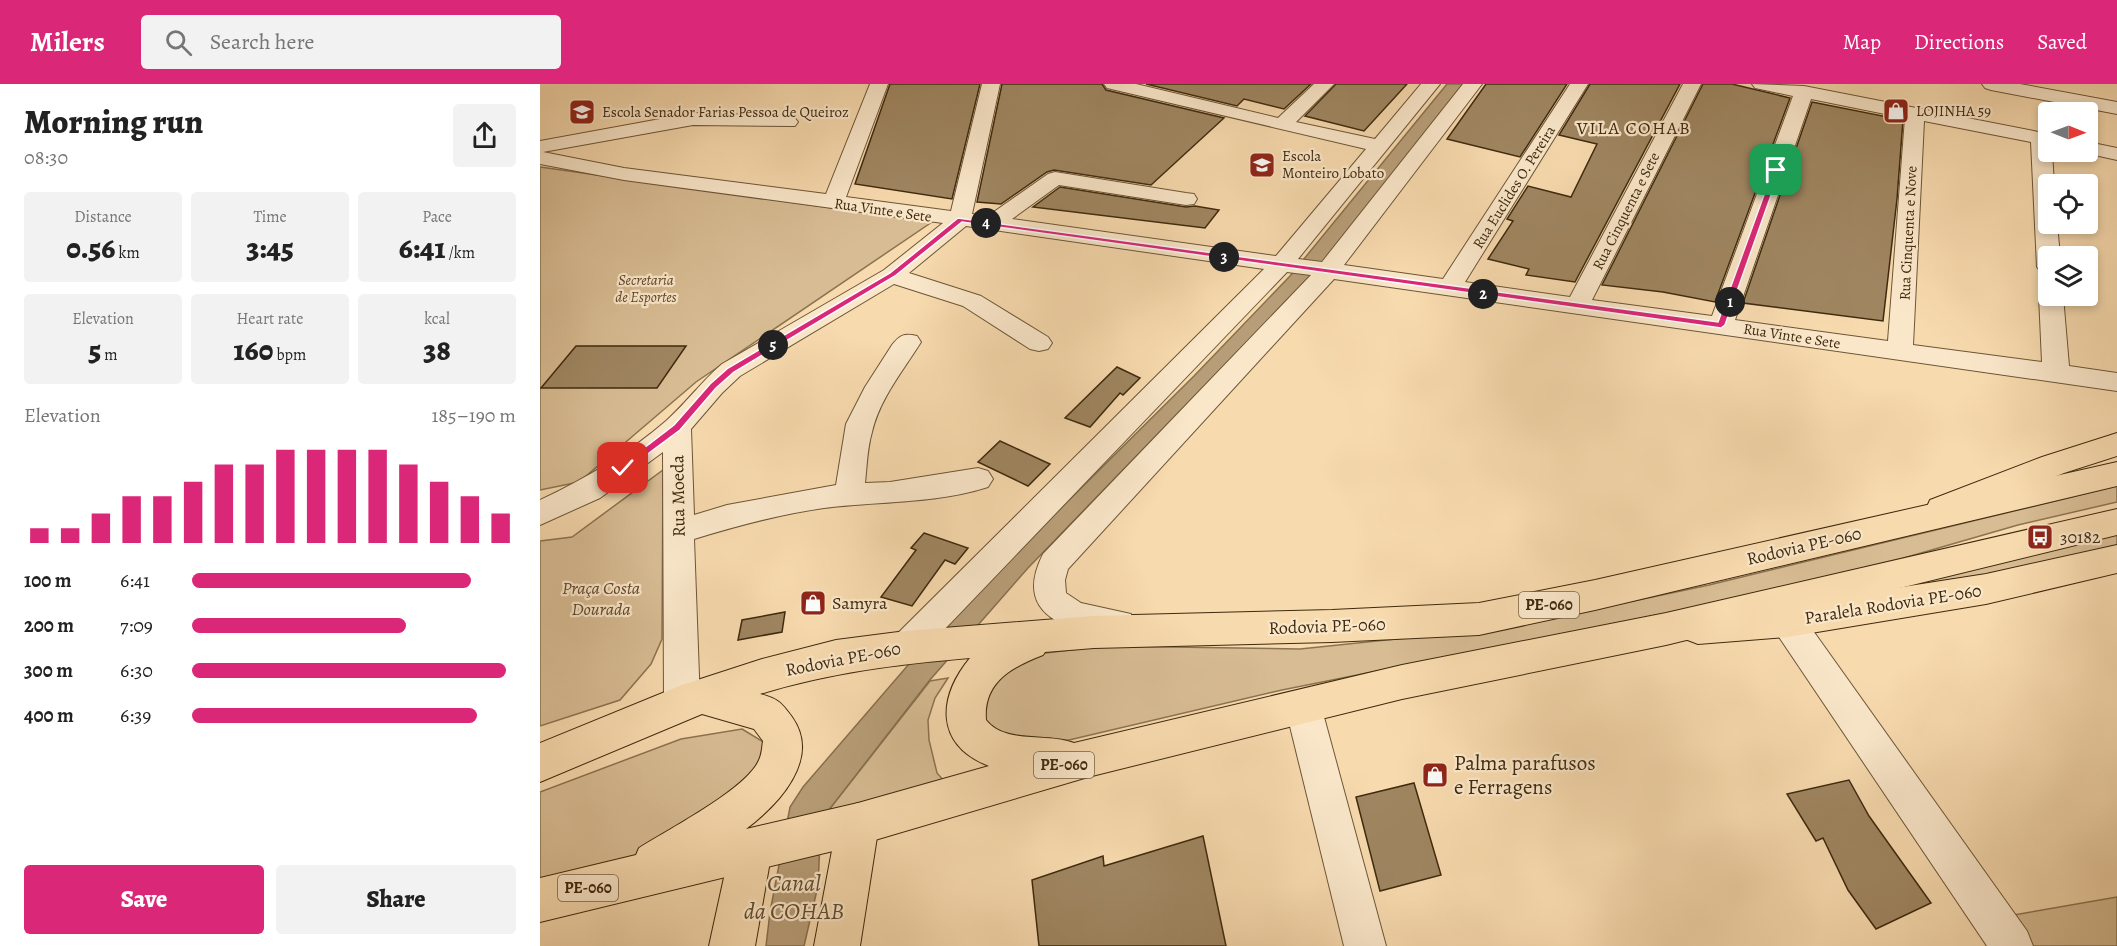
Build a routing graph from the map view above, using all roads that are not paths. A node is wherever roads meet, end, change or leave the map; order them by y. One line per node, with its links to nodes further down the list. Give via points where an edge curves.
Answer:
1 (879, 84): 24 (street)
2 (991, 84): 25 (street)
3 (1113, 84): 16 (street, via 1193,96)
4 (1325, 84): 16 (street)
5 (1431, 84): 18 (street)
6 (1473, 84): 29 (street)
7 (1579, 84): 31 (street, Rua Euclides O. Pereira)
8 (1692, 84): 32 (street, Rua Cinquenta e Sete)
9 (1761, 84): 12 (street)
10 (1991, 84): 11 (street)
11 (2039, 89): 13 (street)
12 (1804, 92): 14 (street); 34 (street)
13 (2117, 108)
14 (1915, 114): 17 (street); 37 (street, Rua Cinquenta e Nove)
15 (788, 122): 21 (street, via 693,119 568,142)
16 (1282, 125): 18 (street)
17 (2038, 139)
18 (1379, 146): 28 (street)
19 (2098, 150): 20 (street)
20 (2117, 154)
21 (545, 156): 24 (street, Rua Vinte e Sete, via 624,174)
22 (2046, 162): 27 (street)
23 (1186, 200): 26 (street, via 1055,178)
24 (833, 203): 25 (street, Rua Vinte e Sete)
25 (960, 220): 26 (street, Rua Vinte e Sete); 30 (street)
26 (992, 223): 28 (street, Rua Vinte e Sete)
27 (2048, 246)
28 (1288, 266): 29 (street, Rua Vinte e Sete); 54 (street)
29 (1324, 271): 31 (street, Rua Vinte e Sete); 52 (street, via 1054,562 1047,578 1049,593 1058,606 1088,620)
30 (892, 274): 36 (street, via 972,300); 40 (street, via 731,370)
31 (1449, 289): 32 (street, Rua Vinte e Sete)
32 (1577, 306): 34 (street, Rua Vinte e Sete)
33 (2052, 306): 38 (street)
34 (1721, 325): 37 (street, Rua Vinte e Sete)
35 (908, 342): 44 (street, via 888,369 862,420)
36 (1039, 343)
37 (1900, 353): 38 (street, Rua Vinte e Sete)
38 (2056, 373): 39 (street, Rua Vinte e Sete)
39 (2117, 382)
40 (677, 427): 45 (street, via 590,490); 48 (street, Rua Moeda)
41 (2117, 444): 46 (main road, PE-060)
42 (2117, 474): 46 (main road, Rodovia PE-060 / PE-060)
43 (978, 479): 44 (street, via 890,493)
44 (848, 495): 48 (street, via 727,517)
45 (540, 513)
46 (1918, 518): 52 (main road, Rodovia PE-060 / PE-060, via 1479,619)
47 (2117, 522): 51 (main road, PE-060)
48 (678, 532): 55 (street, Rua Moeda)
49 (2117, 559): 50 (main road, Paralela Rodovia PE-060 / PE-060, via 1986,589)
50 (1787, 621): 51 (main road, Paralela Rodovia PE-060 / PE-060); 66 (street)
51 (1666, 629): 56 (main road, PE-060, via 1402,681)
52 (1161, 630): 53 (main road, Rodovia PE-060 / PE-060)
53 (1094, 632): 54 (main road, Rodovia PE-060 / PE-060); 57 (main road, via 1024,645 1004,653 972,684 965,703 966,725 981,744 1012,754)
54 (914, 646): 55 (main road, Rodovia PE-060 / PE-060, via 807,663)
55 (692, 699): 58 (main road, Rodovia PE-060 / PE-060); 61 (main road, via 767,714 783,737 782,757 769,781 746,803)
56 (1303, 706): 57 (main road, PE-060); 65 (street)
57 (1088, 758): 59 (main road, PE-060)
58 (540, 763)
59 (843, 828): 60 (main road, PE-060); 64 (main road)
60 (764, 847): 61 (main road, PE-060); 63 (main road)
61 (635, 876): 62 (main road, PE-060)
62 (540, 900)
63 (732, 946)
64 (837, 946)
65 (1365, 946)
66 (2012, 946)

